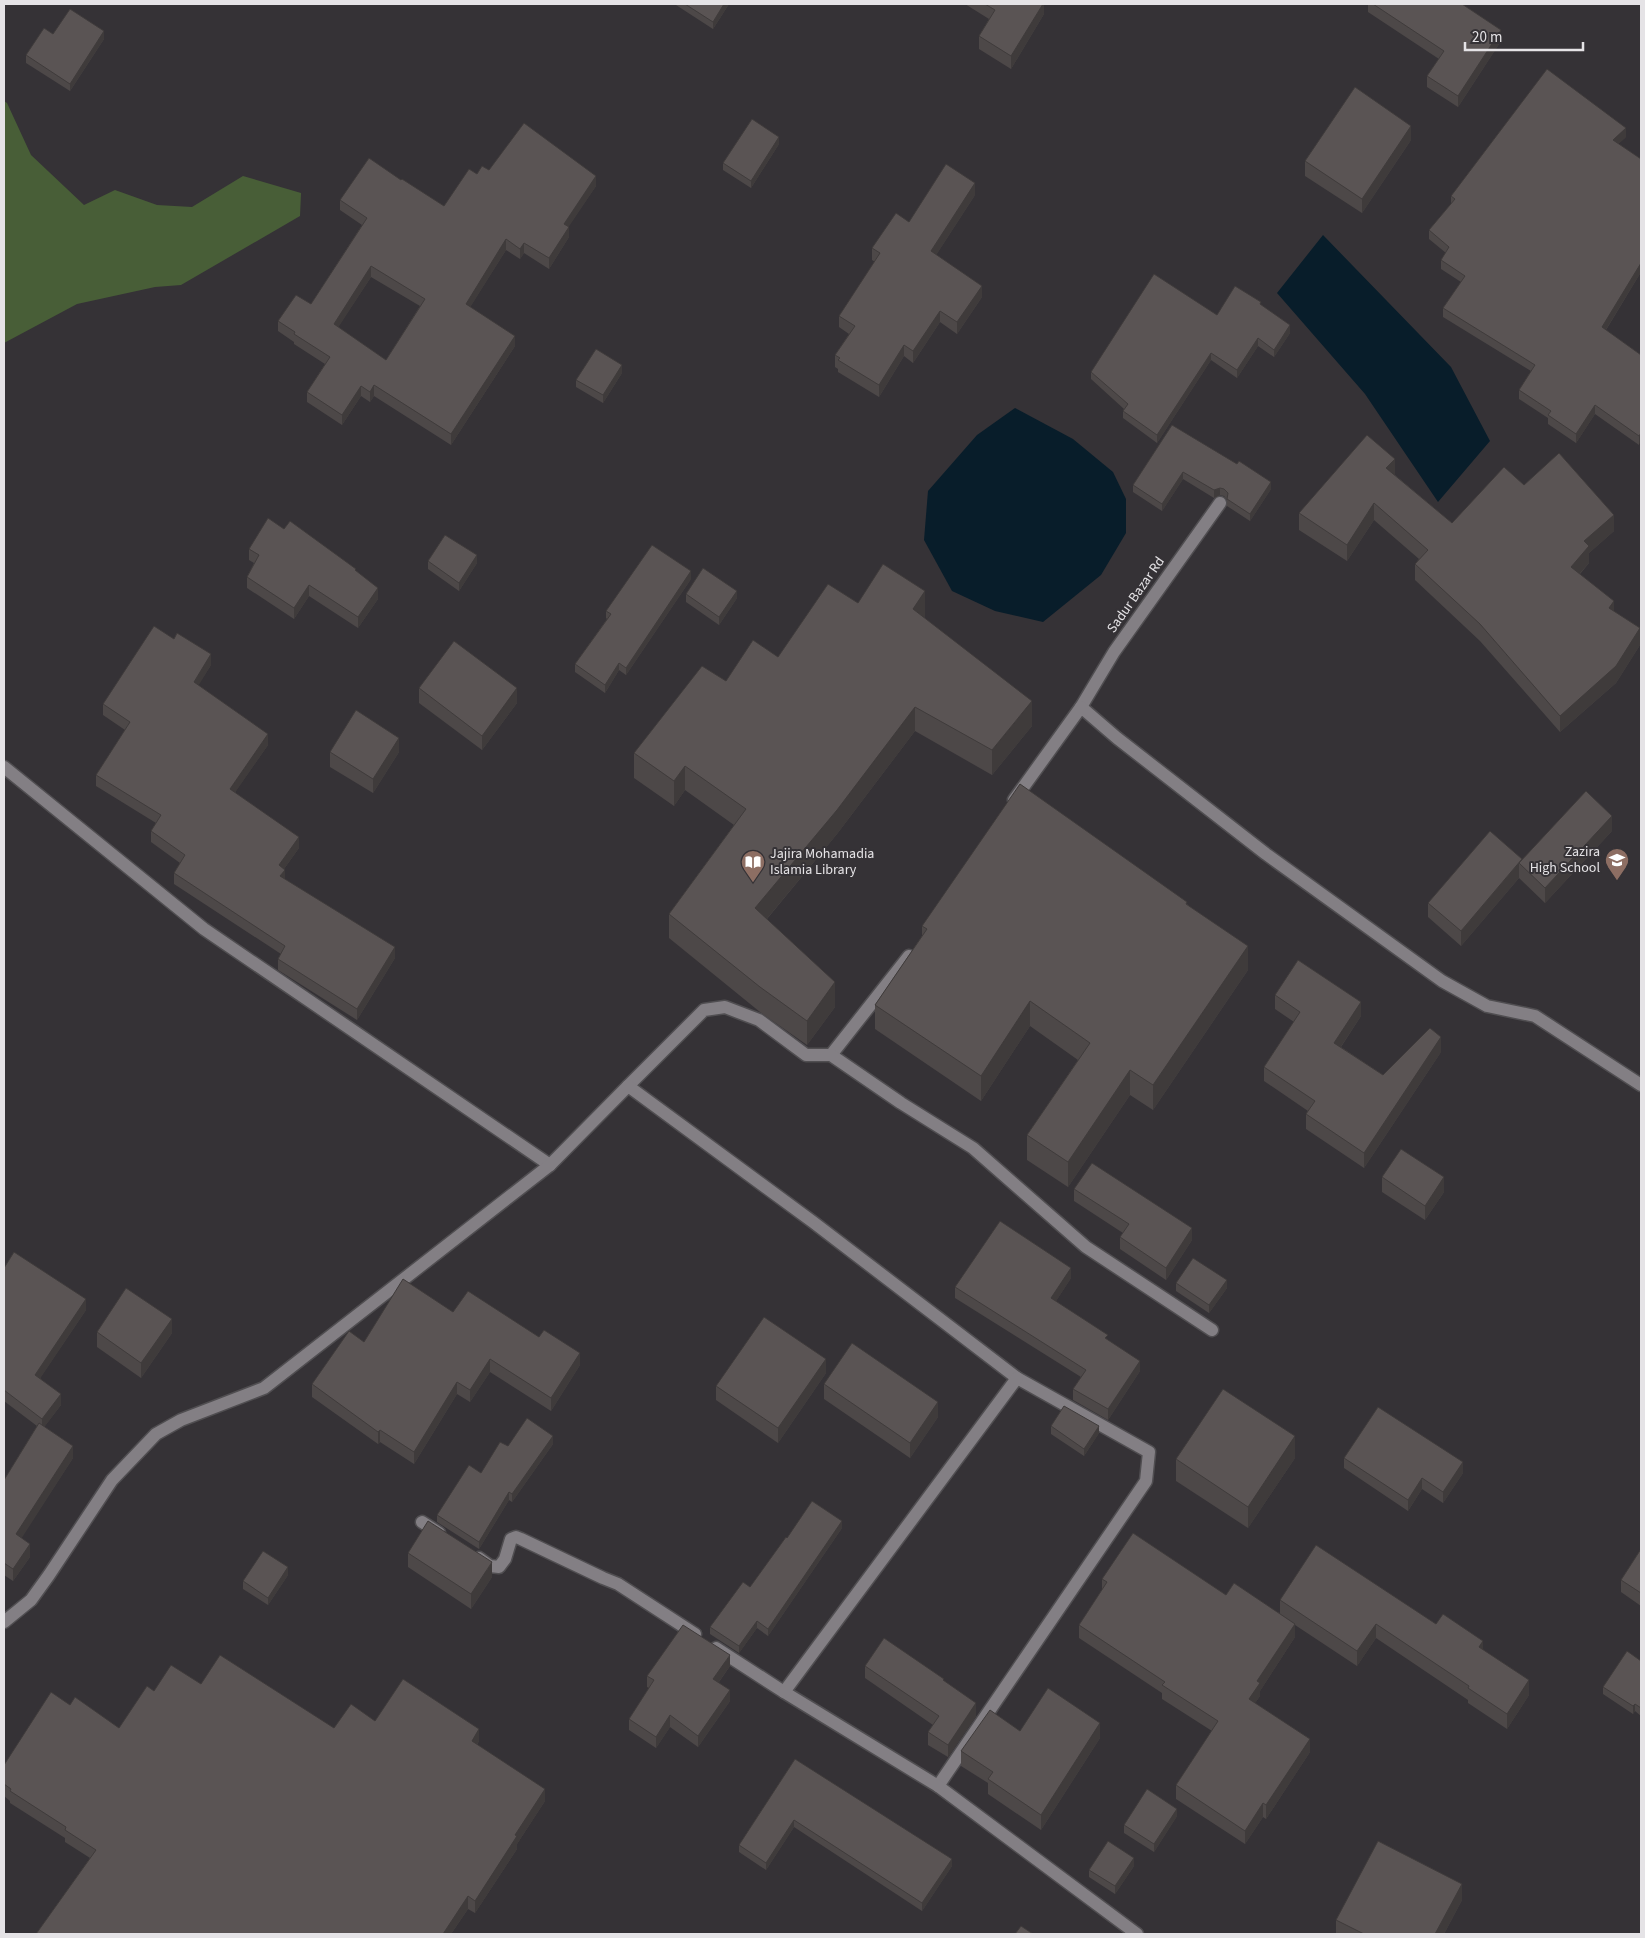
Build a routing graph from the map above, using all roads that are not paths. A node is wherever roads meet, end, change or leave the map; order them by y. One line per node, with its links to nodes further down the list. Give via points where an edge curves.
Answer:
1 (1220, 502): 2 (street, Sadur Bazar Rd, via 1114,652)
2 (1081, 707): 4 (street, Sadur Bazar Rd); 7 (street, via 1266,854 1442,981 1487,1006 1535,1016)
3 (4, 766): 9 (street, via 204,929)
4 (1007, 810)
5 (916, 946): 6 (street)
6 (831, 1055): 8 (street, via 806,1055 759,1020 725,1007 704,1010); 10 (street, via 973,1148 1086,1247)
7 (1641, 1085)
8 (628, 1086): 9 (street); 11 (street)
9 (550, 1165): 15 (street, via 264,1388 181,1420 156,1434 112,1480 31,1600)
10 (1212, 1330)
11 (1017, 1378): 16 (street); 17 (street, via 1149,1452 1146,1481)
12 (422, 1522): 13 (street)
13 (452, 1541)
14 (467, 1551): 16 (street, via 490,1566 499,1567 511,1539 521,1539 618,1584)
15 (4, 1622)
16 (784, 1692): 17 (street)
17 (938, 1786): 18 (street)
18 (1137, 1934)

